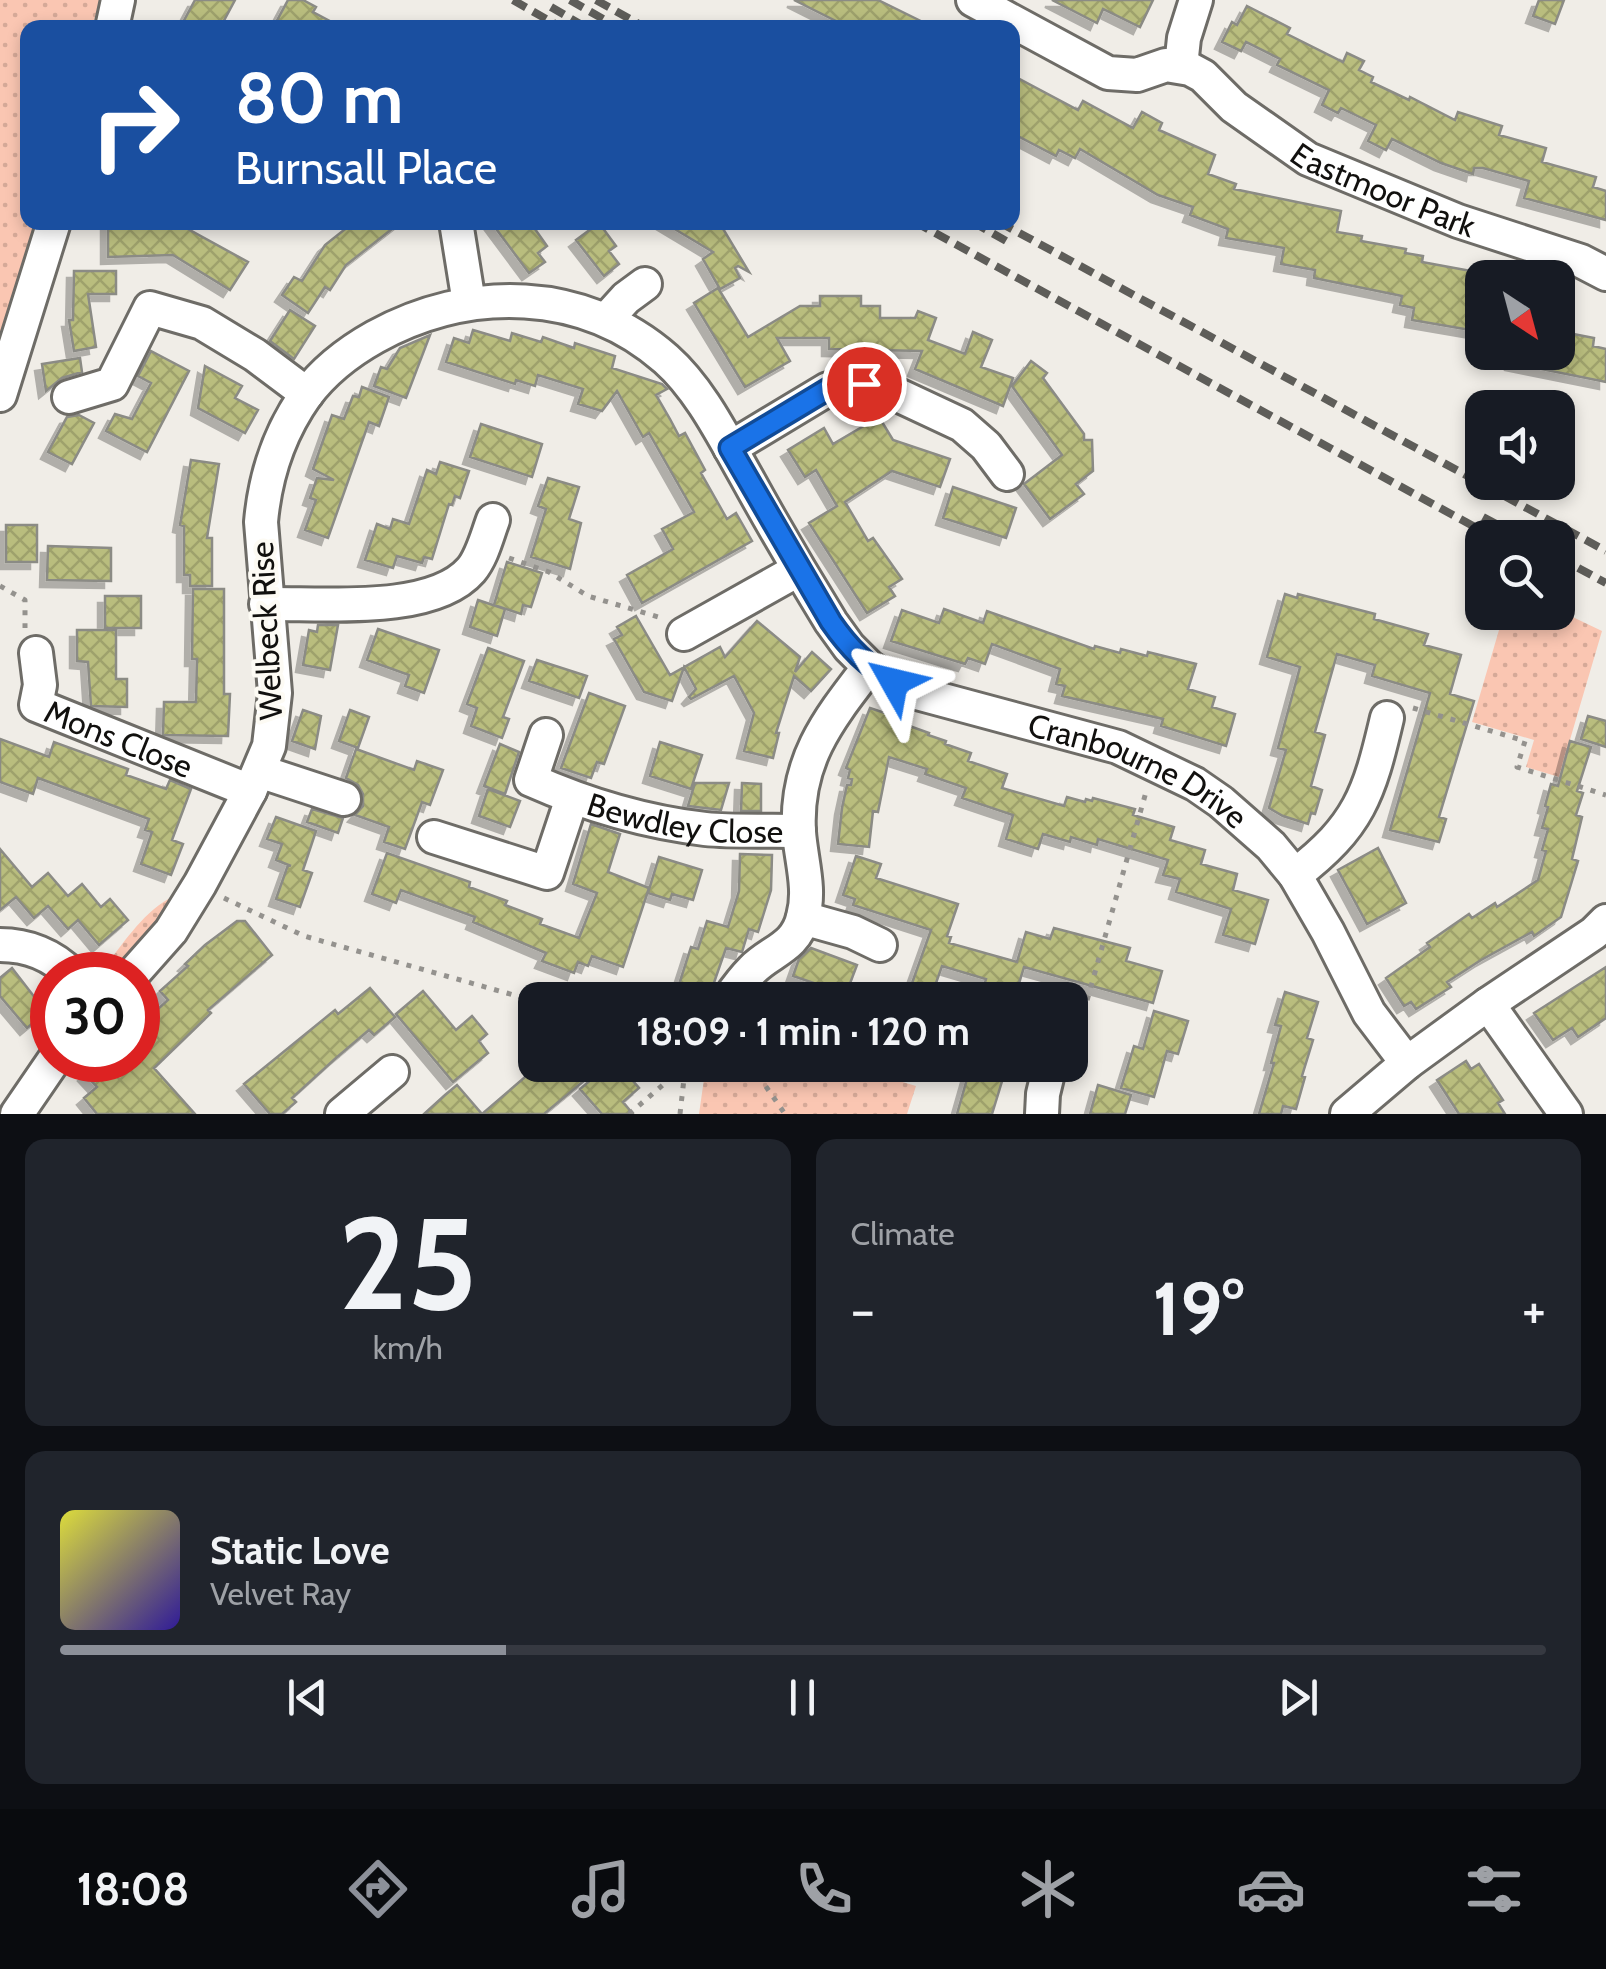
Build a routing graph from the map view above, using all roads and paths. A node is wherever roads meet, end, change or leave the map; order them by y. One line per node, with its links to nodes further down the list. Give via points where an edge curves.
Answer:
1 (973, 0): 3 (street)
2 (1196, 0): 5 (street)
3 (1010, 20)
4 (1020, 25): 5 (street, via 1108,73)
5 (1181, 66): 8 (street, Eastmoor Park, via 1308,159)
6 (52, 230): 14 (street)
7 (457, 230): 10 (street)
8 (1606, 274)
9 (645, 284): 12 (street)
10 (469, 303): 11 (street, Cranbourne Drive); 12 (street, Cranbourne Drive, via 540,302)
11 (418, 317): 13 (street, Welbeck Rise, via 360,345)
12 (606, 320): 16 (street, Cranbourne Drive, via 668,361)
13 (307, 394): 15 (street, via 202,323 150,308 112,384); 21 (street, Welbeck Rise, via 284,432 263,496)
14 (0, 395)
15 (69, 397)
16 (730, 448): 17 (street, via 828,389 864,384 962,425); 19 (street, Cranbourne Drive)
17 (1007, 474)
18 (488, 535): 21 (street, via 472,569 428,597); 22 (path, via 588,596 662,616)
19 (798, 570): 22 (street); 24 (street, Cranbourne Drive)
20 (0, 586): 23 (path, via 25,600 25,648)
21 (266, 604): 28 (street, Welbeck Rise, via 274,722)
22 (684, 634)
23 (36, 653): 28 (street, Mons Close, via 36,705)
24 (869, 667): 27 (street, Cranbourne Drive, via 917,693); 32 (street, Bewdley Close, via 814,744)
25 (1388, 718): 29 (path, via 1411,707 1525,741 1517,767); 34 (street, via 1358,810 1338,838)
26 (546, 735): 30 (street, Bewdley Close, via 532,780)
27 (1155, 762): 34 (street, Cranbourne Drive, via 1221,802); 44 (path)
28 (255, 781): 31 (street); 35 (street, Welbeck Rise)
29 (1606, 795)
30 (572, 798): 32 (street, Bewdley Close, via 694,827); 33 (street, Bewdley Close, via 547,873)
31 (344, 799)
32 (799, 831): 36 (street, Bewdley Close)
33 (434, 837)
34 (1295, 875): 46 (street, Cranbourne Drive, via 1369,1013)
35 (200, 884): 41 (street, Welbeck Rise); 43 (path, via 304,936)
36 (804, 918): 39 (street); 42 (street, via 782,951)
37 (1606, 921): 45 (street)
38 (0, 945): 40 (street)
39 (880, 945)
40 (38, 952)
41 (153, 952)
42 (742, 982)
43 (518, 995)
44 (1088, 997)
45 (1488, 1004): 46 (street); 60 (street)
46 (1407, 1063): 59 (street)
47 (392, 1072): 54 (street)
48 (39, 1082): 53 (street)
49 (667, 1082): 55 (path)
50 (684, 1082): 56 (path)
51 (763, 1082): 57 (path)
52 (1046, 1082): 58 (street)
53 (16, 1114)
54 (342, 1114)
55 (630, 1114)
56 (680, 1114)
57 (786, 1114)
58 (1042, 1114)
59 (1346, 1114)
60 (1566, 1114)

